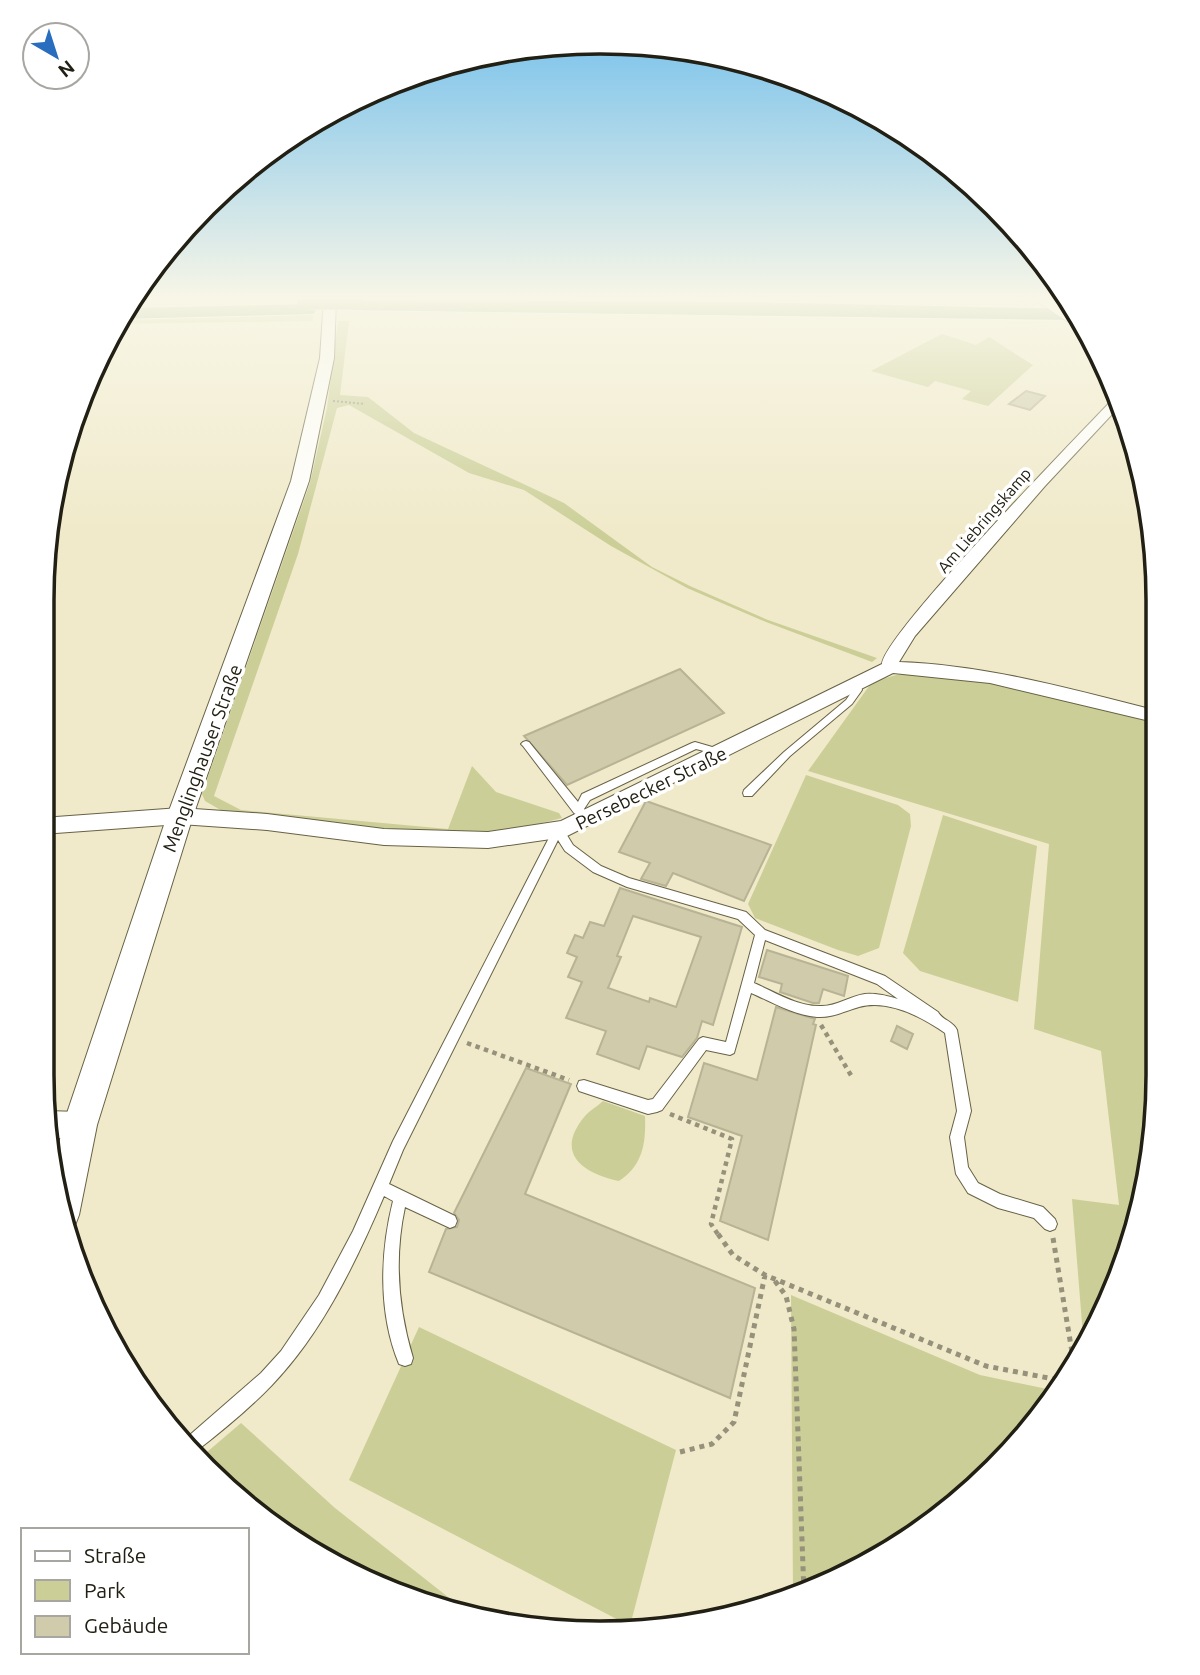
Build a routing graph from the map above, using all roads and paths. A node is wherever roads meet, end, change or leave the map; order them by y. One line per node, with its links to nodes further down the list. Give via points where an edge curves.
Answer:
1 (324, 376): 2 (street, Menglinghauser Straße)
2 (320, 402): 3 (path); 13 (street, Menglinghauser Straße, via 300,481)
3 (365, 404)
4 (1110, 408): 5 (street, Am Liebringskamp, via 909,632 891,656)
5 (890, 667): 6 (street, Persebecker Straße); 8 (street, Persebecker Straße, via 998,679)
6 (856, 682): 7 (street, Persebecker Straße); 9 (lane, via 858,690)
7 (811, 709): 9 (lane); 12 (street, Persebecker Straße)
8 (1146, 714)
9 (828, 721): 11 (lane)
10 (526, 744): 12 (lane)
11 (748, 793)
12 (582, 815): 15 (street, Persebecker Straße)
13 (180, 816): 14 (street, Persebecker Straße); 15 (street, Persebecker Straße, via 384,837 488,840); 24 (street, Menglinghauser Straße)
14 (54, 825)
15 (558, 830): 16 (lane, via 569,848 597,869 742,915); 20 (lane)
16 (761, 933): 17 (lane); 19 (lane, via 881,980)
17 (747, 986): 18 (lane); 23 (lane, via 730,1049 703,1043)
18 (813, 1012): 19 (lane, via 866,1000); 21 (path)
19 (938, 1020): 29 (lane, via 954,1038 964,1111 957,1137 961,1169 973,1188 998,1201 1038,1212)
20 (452, 1038): 22 (path); 26 (lane)
21 (852, 1077)
22 (584, 1086): 23 (lane, via 648,1107)
23 (657, 1105): 30 (path, via 672,1116 732,1139 711,1224 733,1255)
24 (64, 1124): 25 (street, Menglinghauser Straße)
25 (63, 1167)
26 (382, 1188): 27 (lane); 35 (lane, via 309,1324 268,1378)
27 (400, 1199): 28 (lane); 33 (lane, via 393,1224 390,1276 395,1329)
28 (450, 1222)
29 (1050, 1224): 32 (path)
30 (765, 1275): 31 (path); 36 (path, via 734,1422 726,1436 706,1448)
31 (774, 1279): 34 (path, via 986,1366); 37 (path, via 786,1296 794,1329)
32 (1072, 1350)
33 (405, 1358)
34 (1053, 1379)
35 (196, 1441)
36 (680, 1452)
37 (804, 1581)

